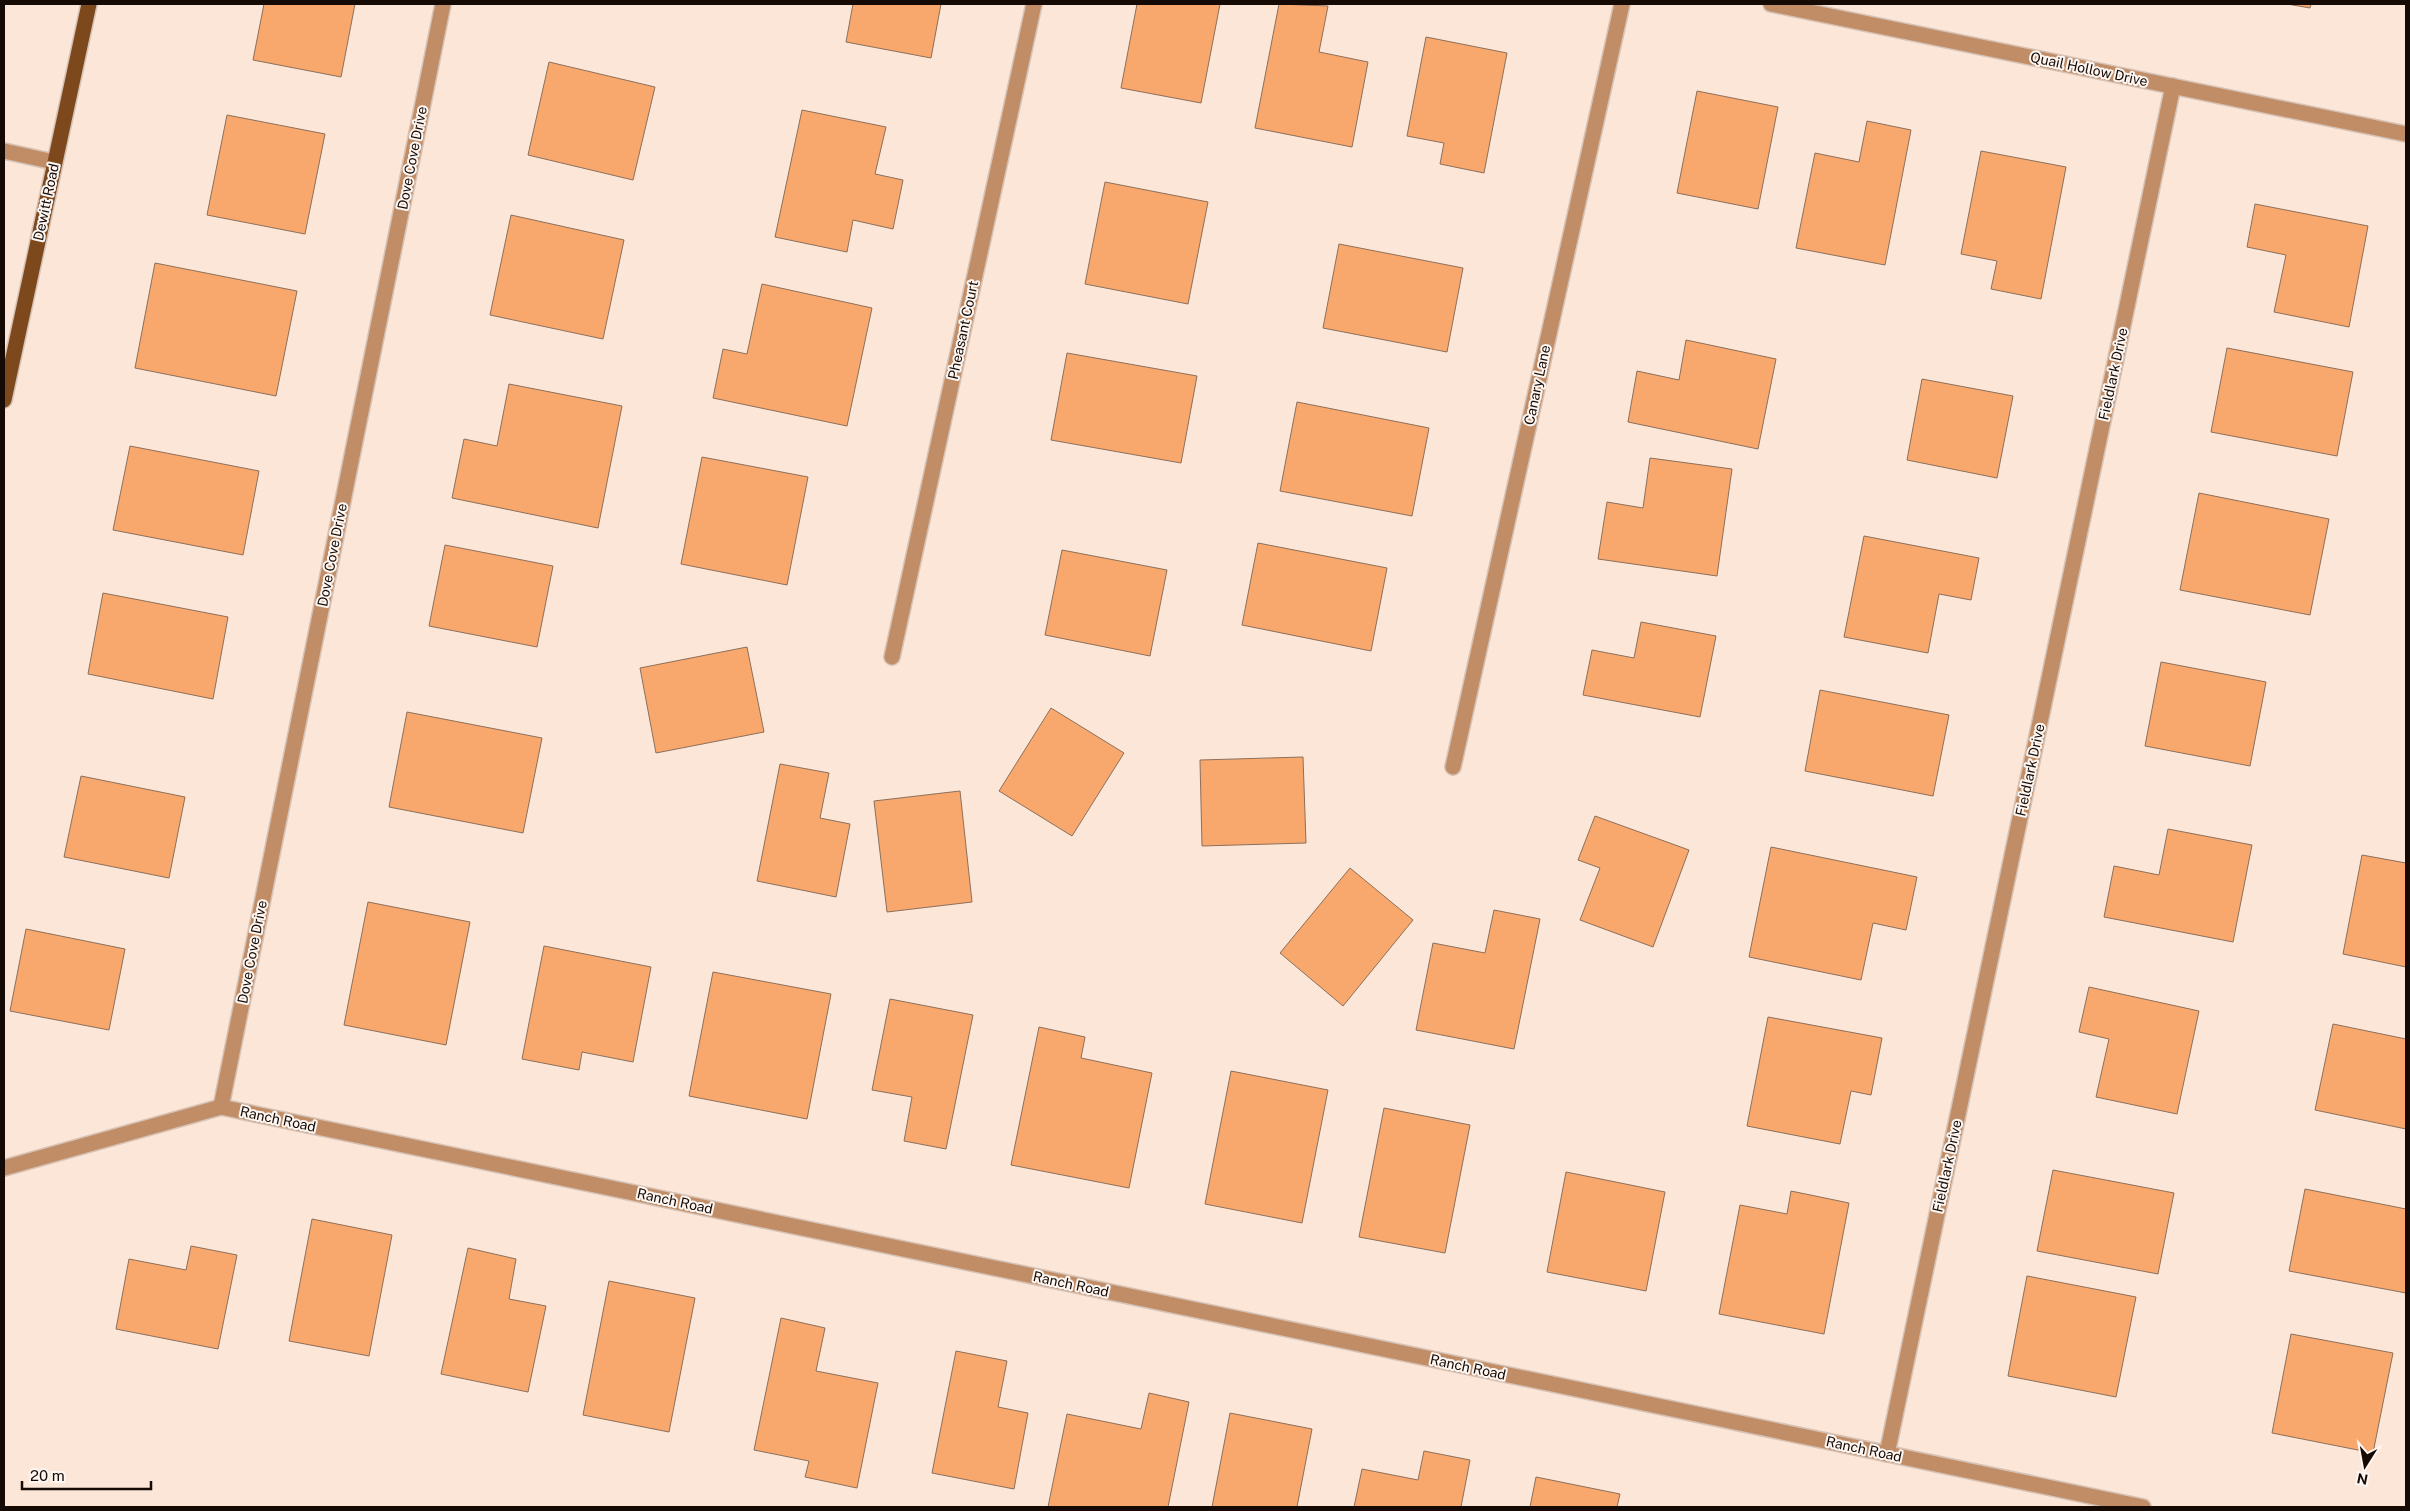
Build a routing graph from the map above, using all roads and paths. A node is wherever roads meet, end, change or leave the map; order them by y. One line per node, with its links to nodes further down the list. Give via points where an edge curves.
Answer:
1 (89, 4): 9 (main road, Dewitt Road)
2 (444, 4): 13 (street, Dove Cove Drive)
3 (1034, 4): 11 (street, Pheasant Court)
4 (1622, 4): 12 (street, Canary Lane)
5 (1771, 4): 6 (street, Quail Hollow Drive)
6 (2173, 86): 7 (street, Quail Hollow Drive); 15 (street, Fieldlark Drive)
7 (2406, 134)
8 (4, 151): 9 (street)
9 (54, 162): 10 (main road, Dewitt Road)
10 (4, 400)
11 (892, 657)
12 (1453, 767)
13 (221, 1107): 14 (street, Ranch Road); 15 (street, Ranch Road)
14 (4, 1168)
15 (1887, 1454): 16 (street, Ranch Road)
16 (2142, 1507)

